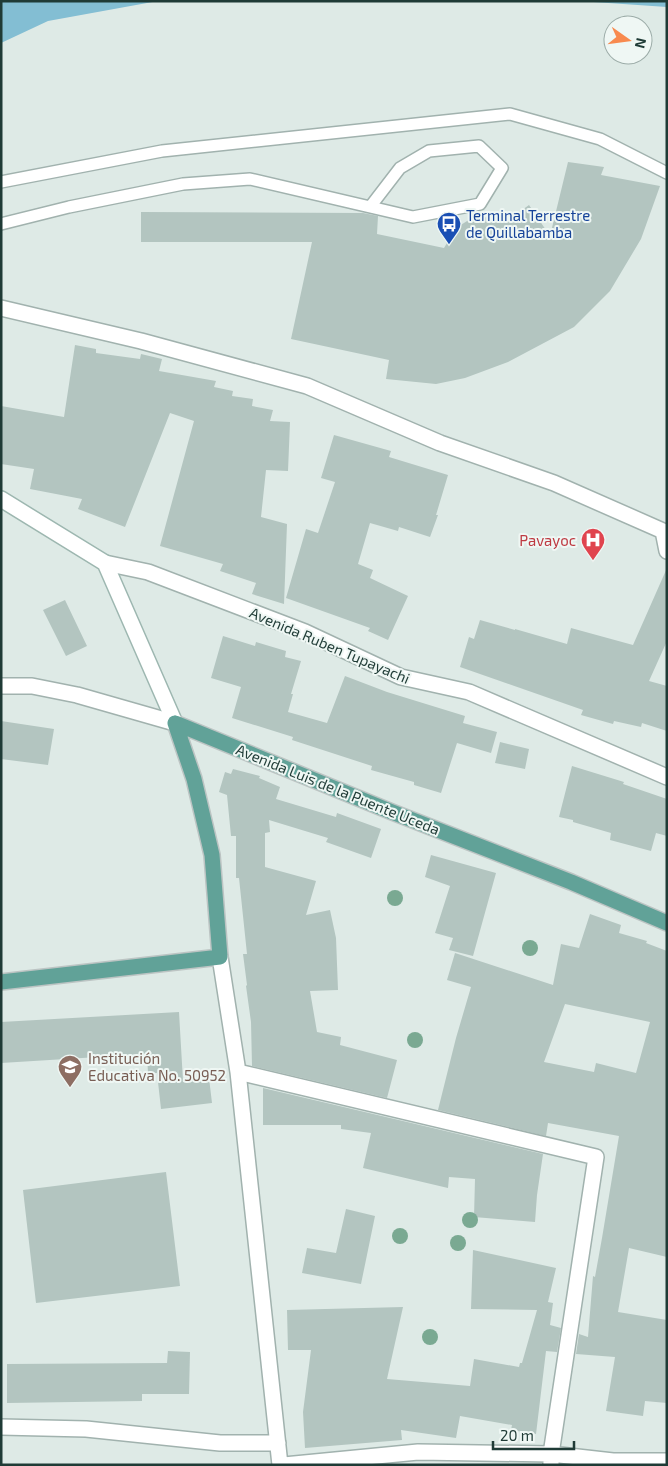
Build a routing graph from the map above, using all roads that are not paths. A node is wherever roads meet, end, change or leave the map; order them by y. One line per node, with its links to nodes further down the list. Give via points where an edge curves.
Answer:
1 (667, 173): 2 (lane, via 600,139 510,114 162,151)
2 (1, 182)
3 (370, 207): 3 (lane, via 413,217 480,204 502,168 479,146 429,151 400,168); 4 (lane, via 250,179 183,184)
4 (1, 224)
5 (1, 308): 7 (street, via 307,386 440,444 554,483 662,531)
6 (1, 499): 8 (street, Avenida Ruben Tupayachi)
7 (667, 551)
8 (105, 563): 10 (street); 11 (street, Avenida Ruben Tupayachi, via 148,572 305,632 402,677 469,692)
9 (1, 686): 10 (street, Avenida Luis de la Puente Uceda, via 32,686 77,695)
10 (175, 723): 12 (main road, Avenida Luis de la Puente Uceda, via 571,882); 13 (main road, via 194,779 212,855)
11 (667, 777)
12 (667, 924)
13 (220, 957): 14 (main road); 15 (street)
14 (1, 982)
15 (238, 1072): 17 (street); 18 (street, via 596,1157)
16 (1, 1427): 17 (street, via 86,1429 220,1443)
17 (278, 1443): 20 (street)
18 (551, 1459): 19 (street); 21 (street, via 418,1452)
19 (667, 1460)
20 (280, 1465)
21 (284, 1465)

